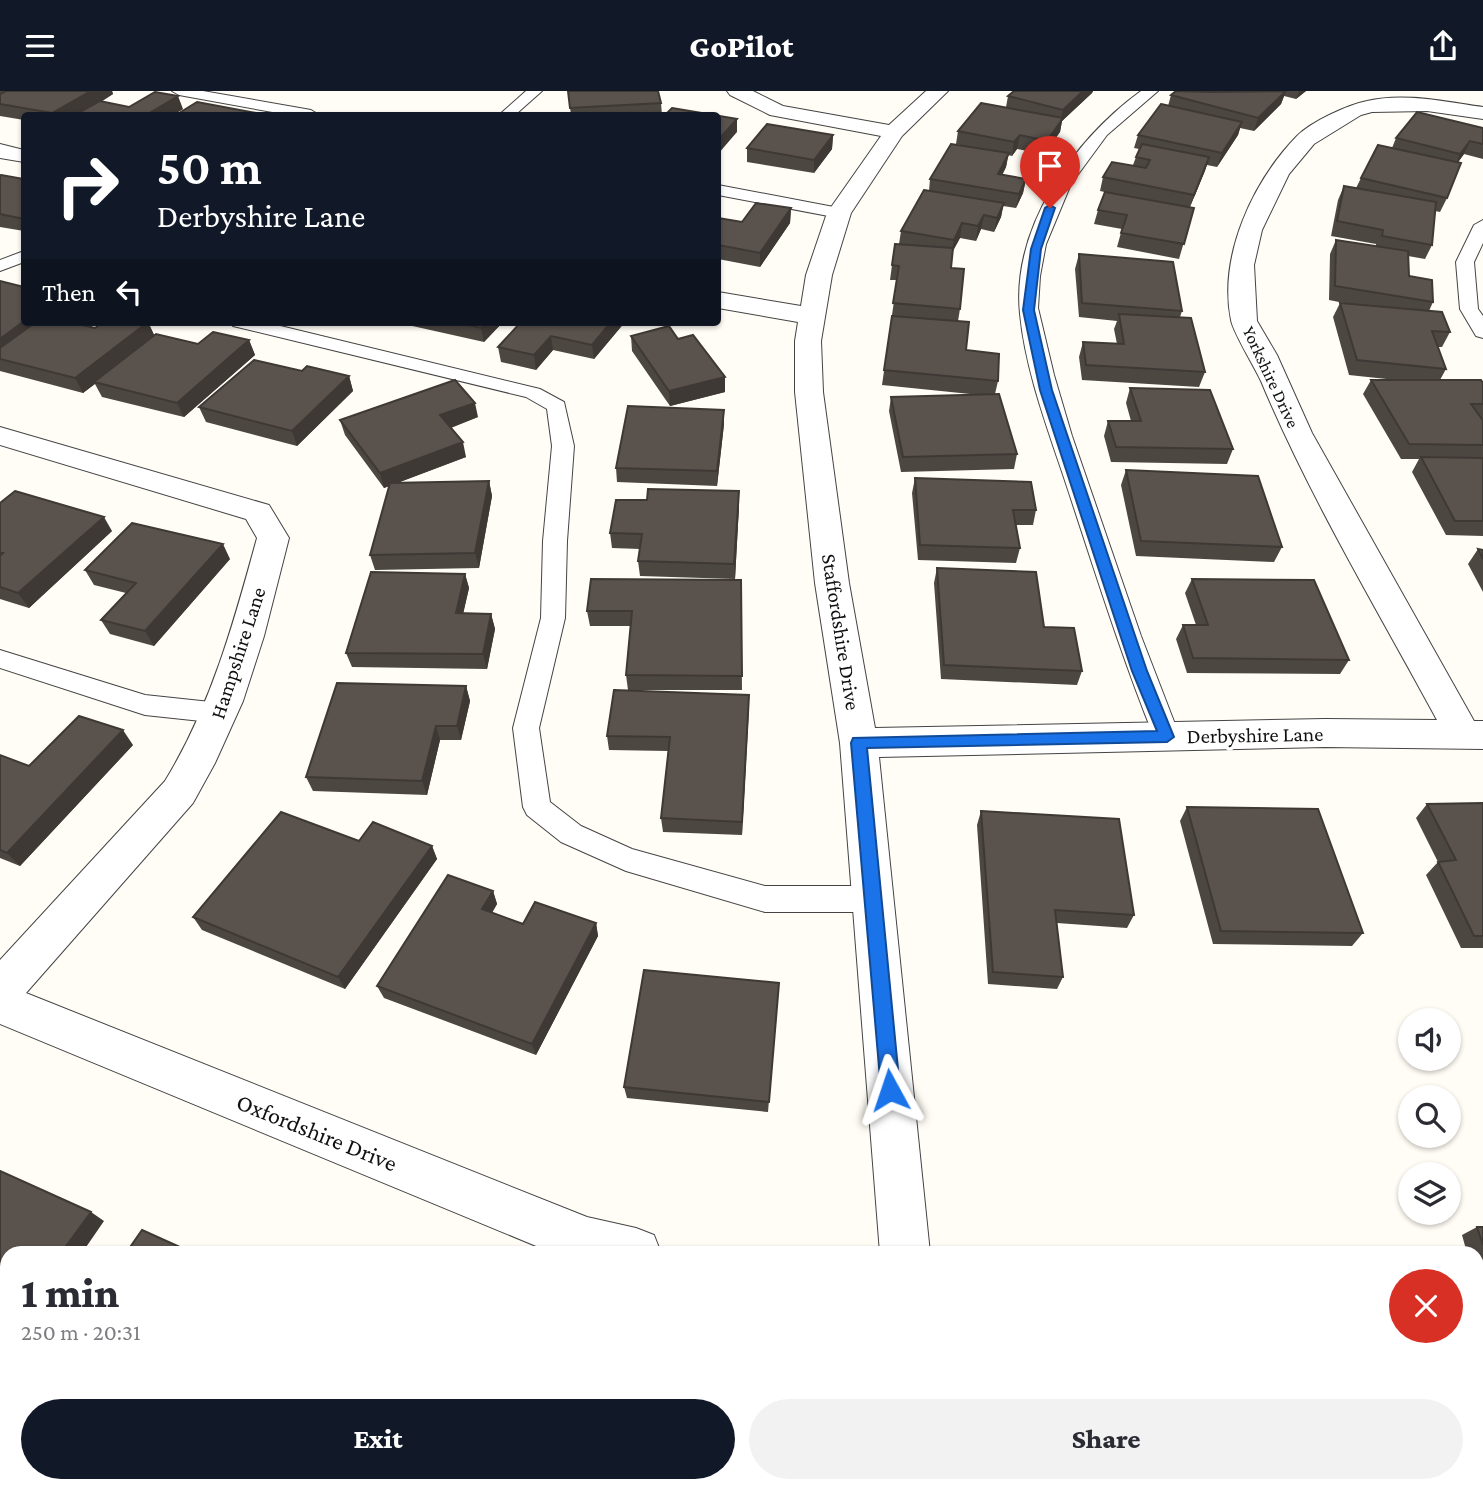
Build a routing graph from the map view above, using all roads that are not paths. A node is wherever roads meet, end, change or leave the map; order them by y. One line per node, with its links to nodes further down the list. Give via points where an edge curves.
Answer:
1 (178, 91): 6 (lane)
2 (535, 91): 7 (lane)
3 (737, 91): 9 (street, via 777,111)
4 (937, 91): 9 (street, Staffordshire Drive)
5 (1151, 91): 26 (lane, via 1107,124 1050,208 1036,249 1029,310 1046,390 1140,671)
6 (294, 112)
7 (510, 112)
8 (1483, 113): 25 (street, Yorkshire Drive, via 1427,105 1371,106 1345,115 1306,139 1279,172 1250,230 1242,265 1244,321 1297,433)
9 (894, 132): 13 (street, Staffordshire Drive)
10 (0, 151): 11 (street)
11 (21, 155)
12 (721, 191): 13 (lane)
13 (839, 213): 19 (street, Staffordshire Drive)
14 (1483, 225): 21 (lane, via 1465,262 1469,309)
15 (21, 257): 16 (lane)
16 (0, 267): 17 (lane)
17 (21, 273)
18 (721, 301): 19 (street)
19 (811, 316): 27 (street, Staffordshire Drive, via 809,392 831,583)
20 (257, 326): 28 (lane, via 533,393 557,406 563,446 553,618 526,728 537,807 570,834 626,859 765,899)
21 (1483, 332)
22 (0, 436): 24 (street, Hampshire Lane, via 258,512 273,538)
23 (0, 659): 24 (lane, via 145,705)
24 (220, 713): 29 (street, Hampshire Lane, via 199,762 179,792)
25 (1473, 735): 26 (street, Derbyshire Lane)
26 (1167, 737): 27 (street, Derbyshire Lane)
27 (859, 743): 28 (street, Staffordshire Drive)
28 (873, 899): 32 (street, Staffordshire Drive)
29 (0, 991)
30 (0, 1003): 31 (street, Oxfordshire Drive)
31 (605, 1246)
32 (904, 1246)

